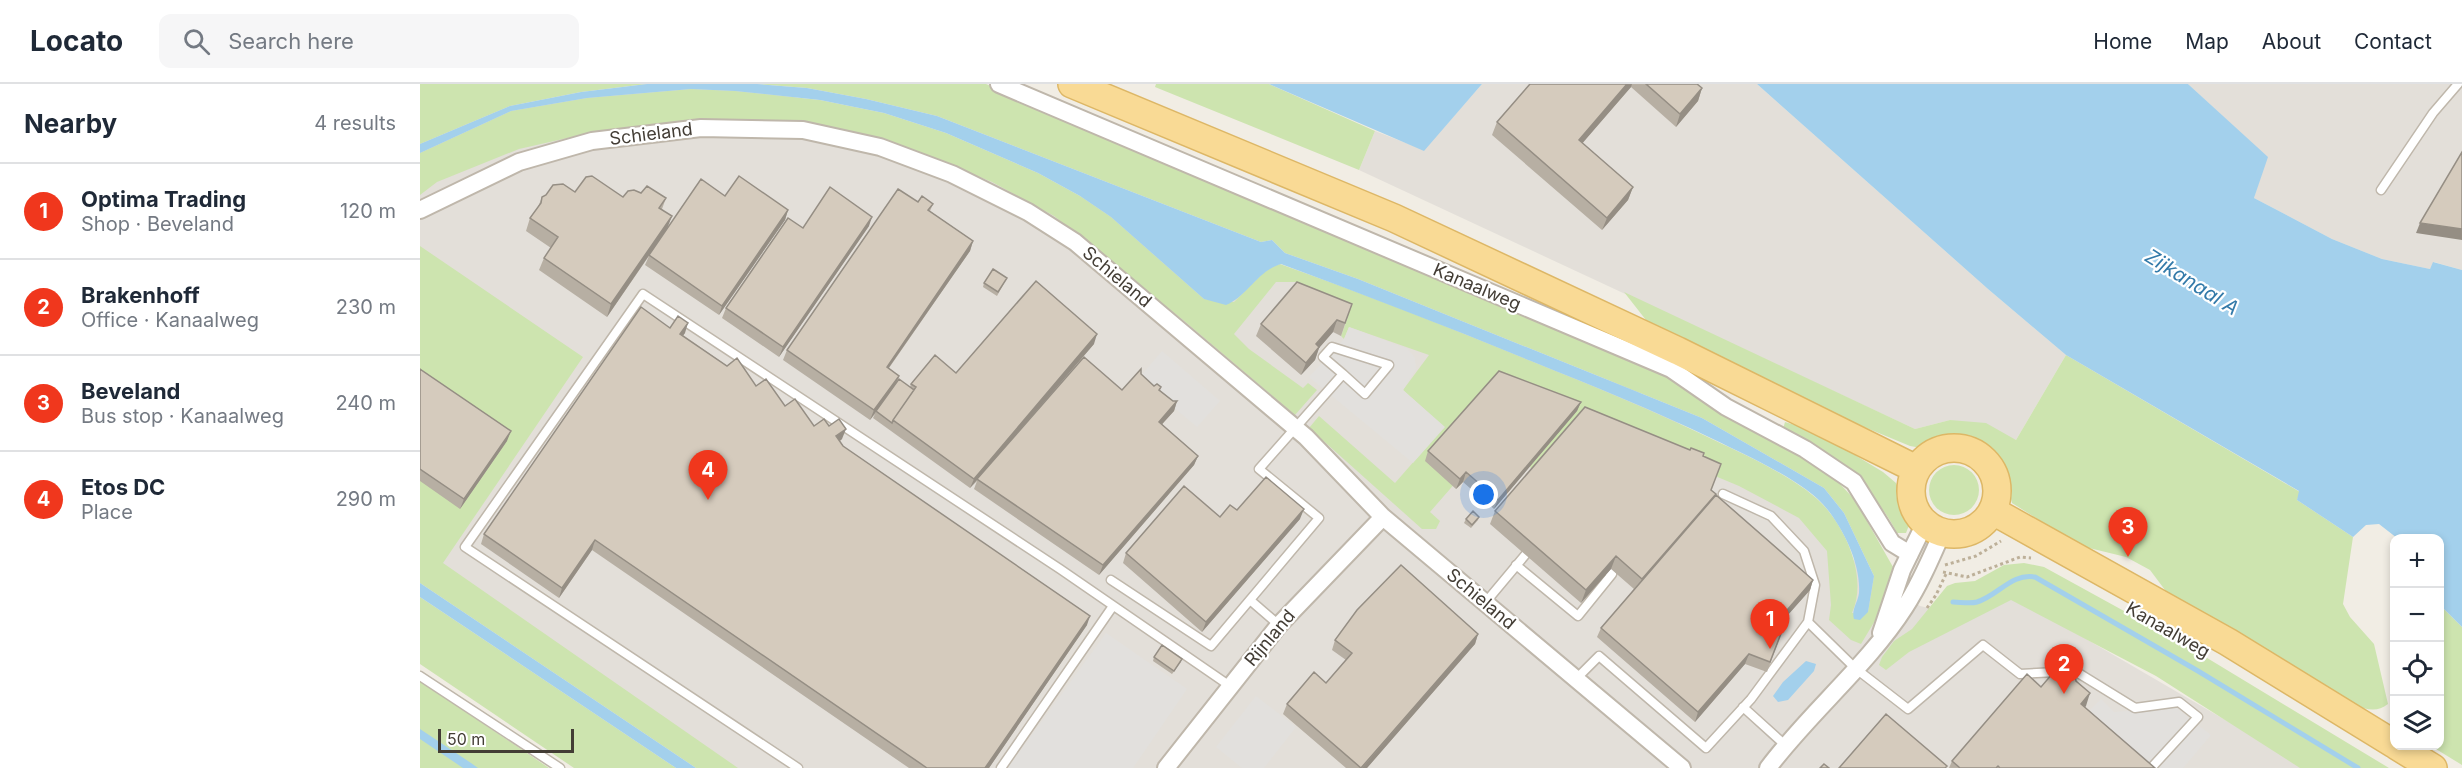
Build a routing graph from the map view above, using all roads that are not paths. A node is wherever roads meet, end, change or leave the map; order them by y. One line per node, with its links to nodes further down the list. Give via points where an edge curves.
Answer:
1 (999, 84): 14 (street, Kanaalweg, via 1671,369 1726,407 1805,449 1854,482 1892,543)
2 (1072, 84): 8 (main road, Kanaalweg, via 1394,218 1678,351)
3 (2458, 84): 4 (lane, via 2433,112)
4 (2381, 190)
5 (420, 210): 7 (street, Schieland, via 519,162 592,141 701,128 803,130 880,147 952,174 1028,212 1075,242)
6 (1342, 374): 6 (lane, via 1365,394 1389,365 1332,347 1323,357); 7 (lane)
7 (1295, 427): 11 (street, Schieland); 18 (lane, via 1259,470 1319,518)
8 (1916, 469): 10 (main road, via 1932,453 1954,447 1976,452 1992,468 1998,489); 12 (main road, via 1911,498 1916,512)
9 (1723, 494): 21 (lane, via 1771,516 1804,551 1815,585)
10 (1993, 512): 12 (main road, via 1984,523 1957,535); 29 (main road, Kanaalweg, via 2228,642)
11 (1383, 517): 19 (street, Schieland); 22 (street, Rijnland)
12 (1934, 528): 14 (street); 23 (street, via 1928,565 1905,608)
13 (1537, 540): 16 (lane)
14 (1910, 554): 23 (street)
15 (1594, 560): 16 (lane, via 1612,574 1578,616)
16 (1516, 565): 19 (lane)
17 (1111, 580): 18 (lane, via 1211,646)
18 (1250, 600): 22 (lane)
19 (1485, 603): 26 (street, Schieland)
20 (1113, 606): 27 (lane); 35 (lane, via 643,294 465,548); 36 (lane)
21 (1808, 622): 24 (lane); 28 (lane)
22 (1279, 625): 27 (street, Rijnland)
23 (1879, 640): 24 (street)
24 (1856, 668): 30 (street); 32 (lane, via 1908,709 1983,645 2020,674 2075,671 2135,708 2179,702 2198,717)
25 (420, 676): 34 (lane)
26 (1576, 679): 28 (lane, via 1599,656 1706,748); 33 (street, Schieland)
27 (1230, 686): 37 (street, Rijnland)
28 (1743, 707): 30 (lane)
29 (2390, 741)
30 (1785, 745): 38 (street)
31 (2404, 750): 39 (main road, Kanaalweg)
32 (2153, 766)
33 (1679, 767)
34 (560, 768)
35 (798, 768)
36 (1001, 768)
37 (1166, 768)
38 (1768, 768)
39 (2433, 768)

